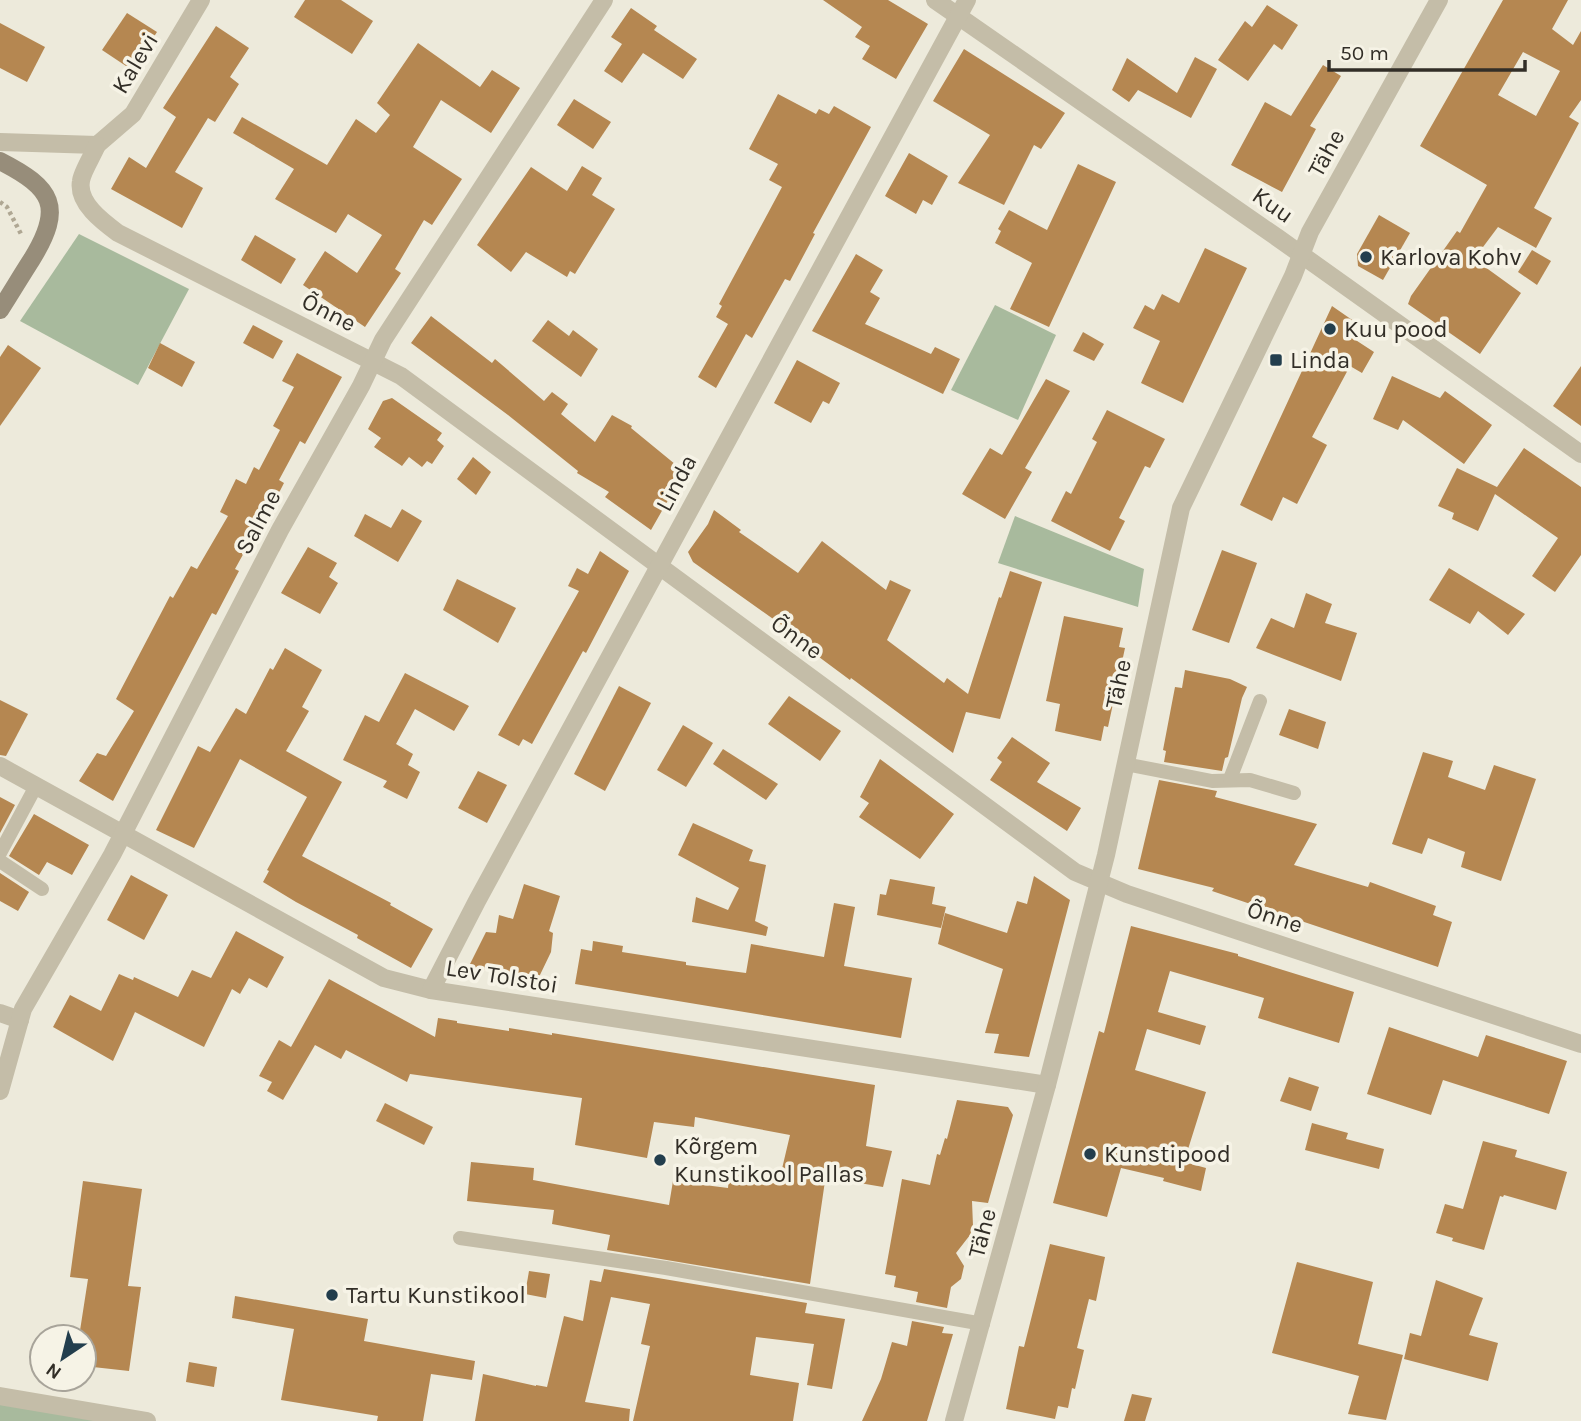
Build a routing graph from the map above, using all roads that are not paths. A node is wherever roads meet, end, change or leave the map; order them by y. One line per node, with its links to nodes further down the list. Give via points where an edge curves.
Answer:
1 (201, 0): 7 (street, Kalevi, via 132,114)
2 (604, 0): 11 (street, Salme)
3 (935, 0): 5 (street, Kuu)
4 (1439, 0): 9 (street, Tähe, via 1310,232)
5 (962, 8): 9 (street, Kuu); 13 (street, Linda)
6 (0, 142): 7 (street)
7 (97, 145): 11 (street, Õnne, via 80,179 81,192 103,222)
8 (0, 161): 10 (street, via 40,187 51,216 48,230)
9 (1302, 255): 12 (street, Kuu); 15 (street, Tähe, via 1181,508)
10 (0, 310)
11 (373, 361): 13 (street, Õnne, via 401,376); 20 (street, Salme)
12 (1581, 454)
13 (659, 566): 23 (street, Õnne, via 1075,873); 25 (street, Linda)
14 (1259, 701): 17 (lane)
15 (1125, 764): 17 (lane, via 1212,781); 23 (street, Tähe)
16 (0, 766): 18 (street, Lev Tolstoi)
17 (1230, 779): 19 (lane)
18 (36, 786): 20 (street, Lev Tolstoi); 21 (lane)
19 (1294, 793)
20 (123, 834): 25 (street, Lev Tolstoi, via 384,978); 27 (street, Salme)
21 (0, 853)
22 (0, 861): 24 (lane)
23 (1098, 883): 28 (street, Õnne); 29 (street, Tähe)
24 (42, 889)
25 (431, 990): 29 (street, Lev Tolstoi)
26 (0, 1013): 27 (street)
27 (20, 1020): 30 (street, Salme)
28 (1581, 1044)
29 (1047, 1086): 32 (street, Tähe)
30 (0, 1091)
31 (460, 1238): 32 (lane, via 666,1268)
32 (983, 1324): 35 (street, Tähe)
33 (0, 1396): 34 (street)
34 (148, 1421)
35 (954, 1421)

